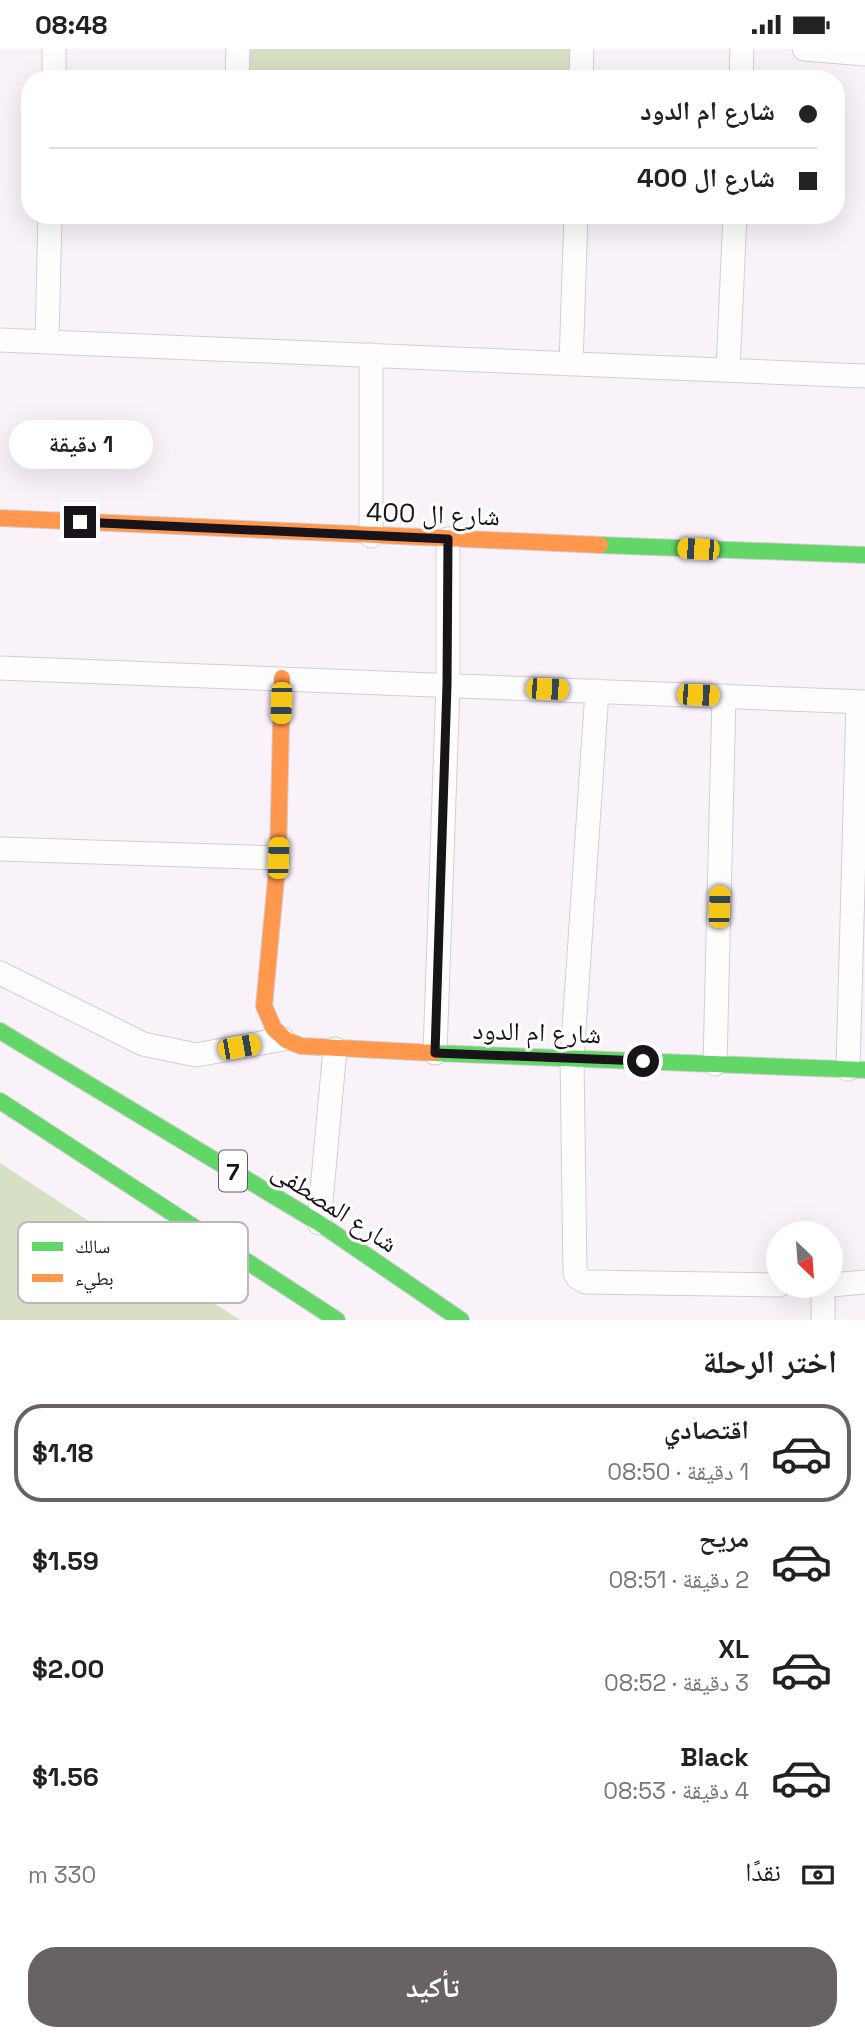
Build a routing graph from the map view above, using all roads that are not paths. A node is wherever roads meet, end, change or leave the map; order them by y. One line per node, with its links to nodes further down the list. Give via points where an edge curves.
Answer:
1 (54, 49): 7 (street)
2 (238, 49): 8 (street)
3 (582, 49): 9 (street)
4 (742, 49): 10 (street)
5 (804, 49): 6 (street)
6 (865, 54)
7 (54, 70)
8 (237, 70)
9 (581, 70)
10 (741, 70)
11 (50, 224): 15 (street)
12 (576, 224): 17 (street)
13 (735, 224): 18 (street)
14 (0, 339): 15 (street)
15 (47, 341): 16 (street)
16 (371, 355): 17 (street); 21 (street)
17 (570, 364): 18 (street)
18 (728, 370): 19 (street)
19 (865, 376)
20 (0, 519): 21 (main road, شارع ال 400)
21 (371, 536): 22 (main road, شارع ال 400)
22 (448, 539): 23 (main road, شارع ال 400); 26 (street)
23 (865, 555)
24 (0, 668): 25 (street)
25 (282, 678): 26 (street); 31 (main road)
26 (447, 685): 27 (street); 36 (street)
27 (597, 691): 28 (street); 37 (street)
28 (724, 696): 29 (street); 38 (street)
29 (862, 702): 39 (street)
30 (0, 849): 31 (street)
31 (278, 858): 34 (main road, via 264,1006 270,1024)
32 (0, 973): 34 (street, via 143,1044 196,1055)
33 (0, 1031): 42 (main road, شارع المصطفى / 7)
34 (283, 1039): 35 (main road, شارع ام الدود, via 300,1047)
35 (335, 1049): 36 (main road, شارع ام الدود); 42 (street)
36 (435, 1053): 37 (main road, شارع ام الدود)
37 (572, 1058): 38 (main road, شارع ام الدود); 46 (street, via 574,1267 578,1277 590,1282)
38 (715, 1064): 39 (main road, شارع ام الدود)
39 (856, 1070)
40 (0, 1101): 41 (main road)
41 (186, 1222)
42 (319, 1223): 49 (main road, شارع المصطفى / 7)
43 (248, 1262): 48 (main road)
44 (865, 1282): 45 (street)
45 (844, 1284)
46 (766, 1285)
47 (823, 1299): 50 (street)
48 (337, 1320)
49 (461, 1320)
50 (823, 1320)

